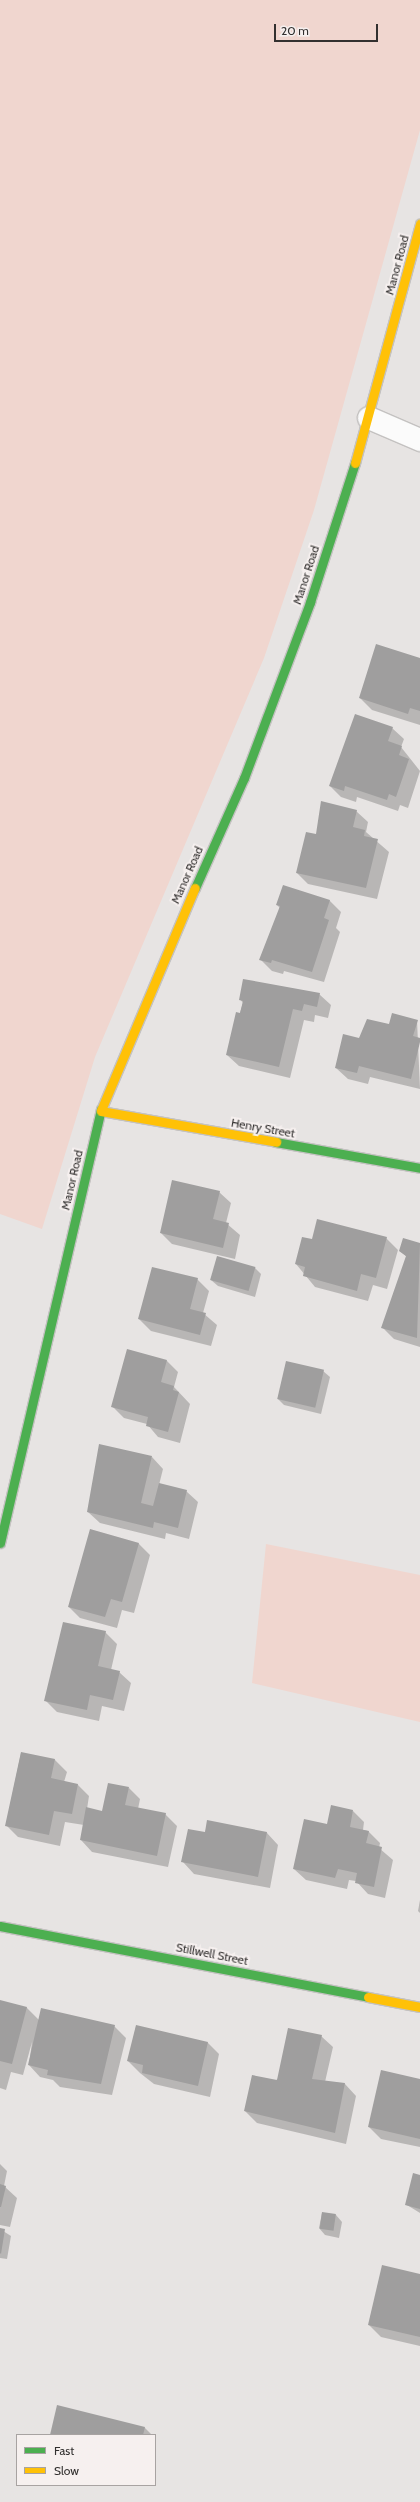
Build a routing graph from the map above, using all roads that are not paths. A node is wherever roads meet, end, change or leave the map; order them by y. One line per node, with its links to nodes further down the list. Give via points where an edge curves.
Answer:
1 (420, 224): 2 (street, Manor Road)
2 (368, 418): 3 (street); 4 (street, Manor Road, via 310,602 244,778 164,956)
3 (420, 440)
4 (101, 1111): 5 (street, Henry Street); 6 (street, Manor Road)
5 (420, 1168)
6 (0, 1543)
7 (0, 1926): 8 (street, Stillwell Street)
8 (420, 2006)

